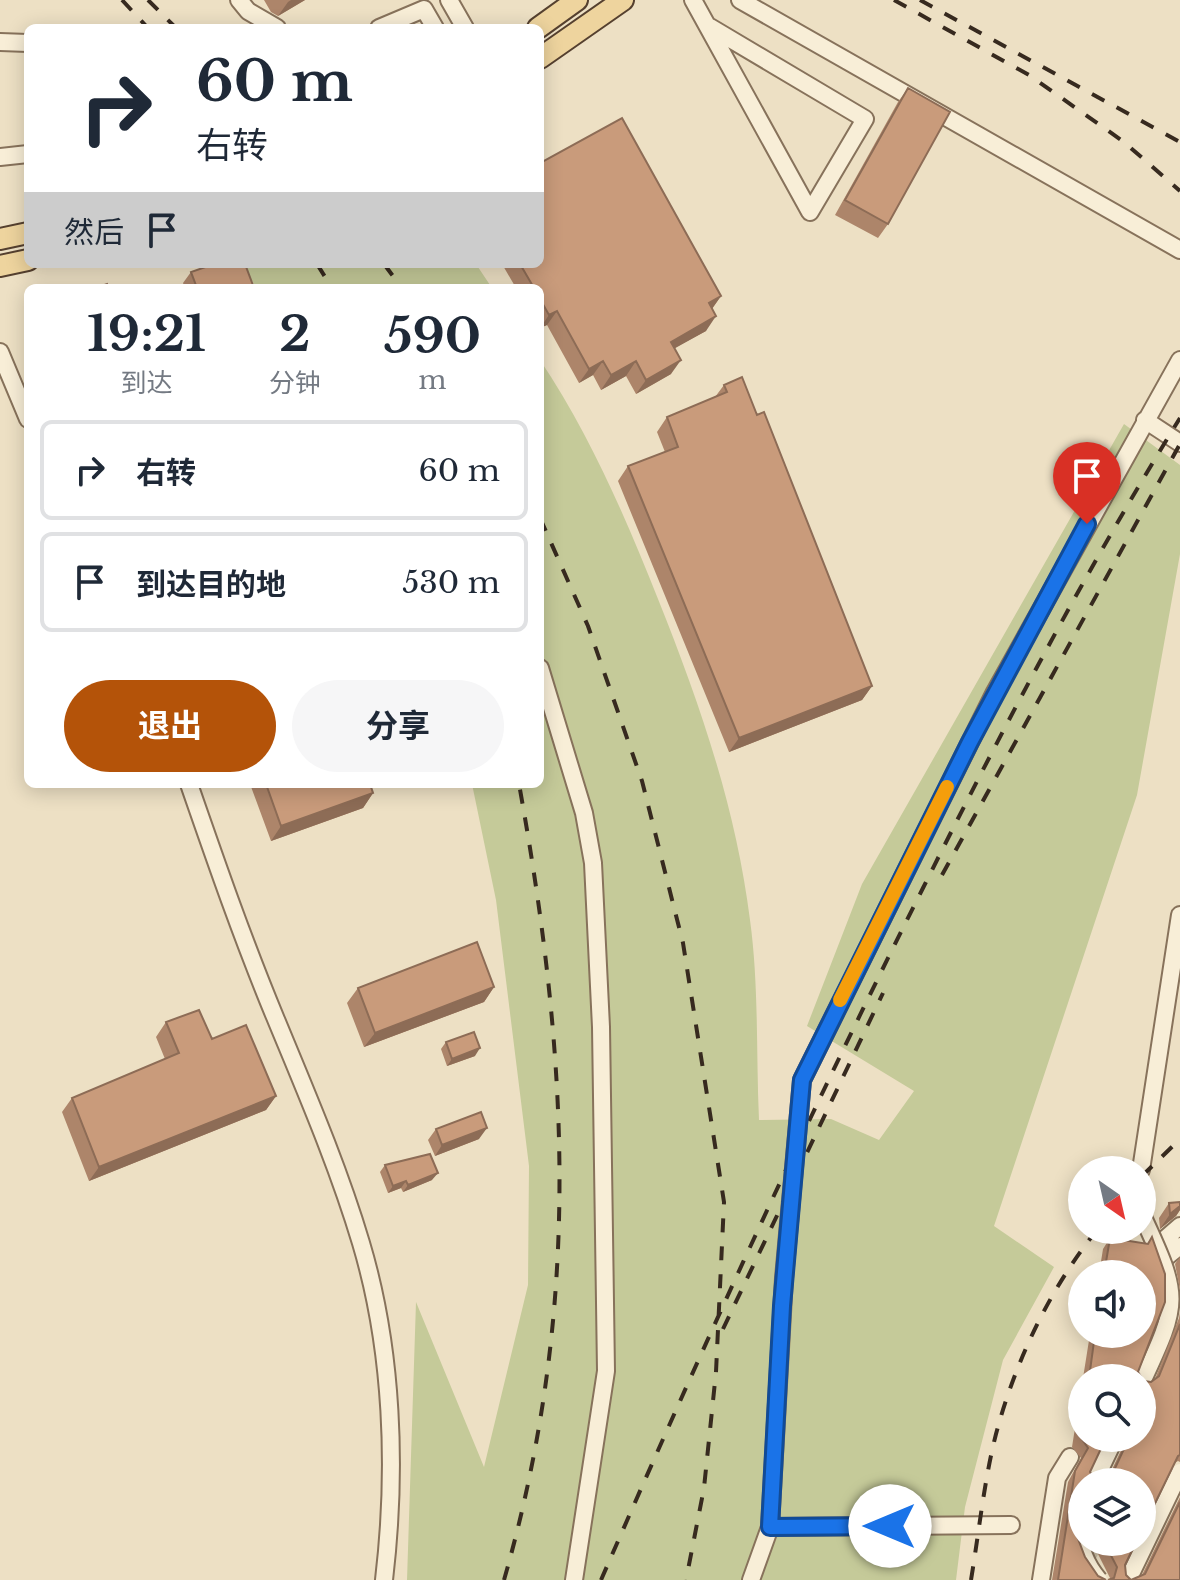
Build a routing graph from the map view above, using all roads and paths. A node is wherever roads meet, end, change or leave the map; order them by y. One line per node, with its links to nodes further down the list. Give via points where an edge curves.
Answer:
1 (239, 0): 7 (street)
2 (449, 0): 10 (street)
3 (577, 0): 11 (main road)
4 (623, 0): 15 (main road)
5 (693, 0): 12 (street)
6 (740, 0): 20 (street)
7 (270, 24)
8 (388, 24): 9 (street, via 424,9)
9 (433, 24)
10 (463, 24)
11 (544, 24)
12 (710, 27): 12 (street, via 767,133 810,212 865,119)
13 (0, 42): 14 (street)
14 (24, 43)
15 (544, 55)
16 (24, 154): 17 (street)
17 (0, 157)
18 (24, 234): 19 (main road)
19 (0, 239)
20 (1180, 250)
21 (24, 261): 22 (main road)
22 (0, 266)
23 (0, 352): 25 (street)
24 (1180, 360): 26 (street)
25 (24, 409)
26 (1145, 420): 27 (street); 40 (street, via 995,692 802,1080)
27 (1180, 443)
28 (544, 681): 43 (street, via 584,813 593,863 601,1013 606,1371)
29 (190, 788): 42 (street, via 275,1017 309,1093 362,1246 390,1417)
30 (1180, 915): 31 (street)
31 (1143, 1156)
32 (1180, 1226): 35 (street)
33 (1156, 1241): 35 (street, bridge)
34 (1180, 1246): 35 (street)
35 (1162, 1252): 36 (street, bridge, via 1176,1292 1175,1308)
36 (1150, 1364)
37 (1070, 1457): 45 (street, via 1057,1478)
38 (1180, 1472): 47 (street, bridge)
39 (1011, 1525): 40 (street)
40 (770, 1527): 44 (street)
41 (1083, 1556): 46 (street, bridge)
42 (384, 1580)
43 (574, 1580)
44 (751, 1580)
45 (1041, 1580)
46 (1099, 1580)
47 (1128, 1580)

